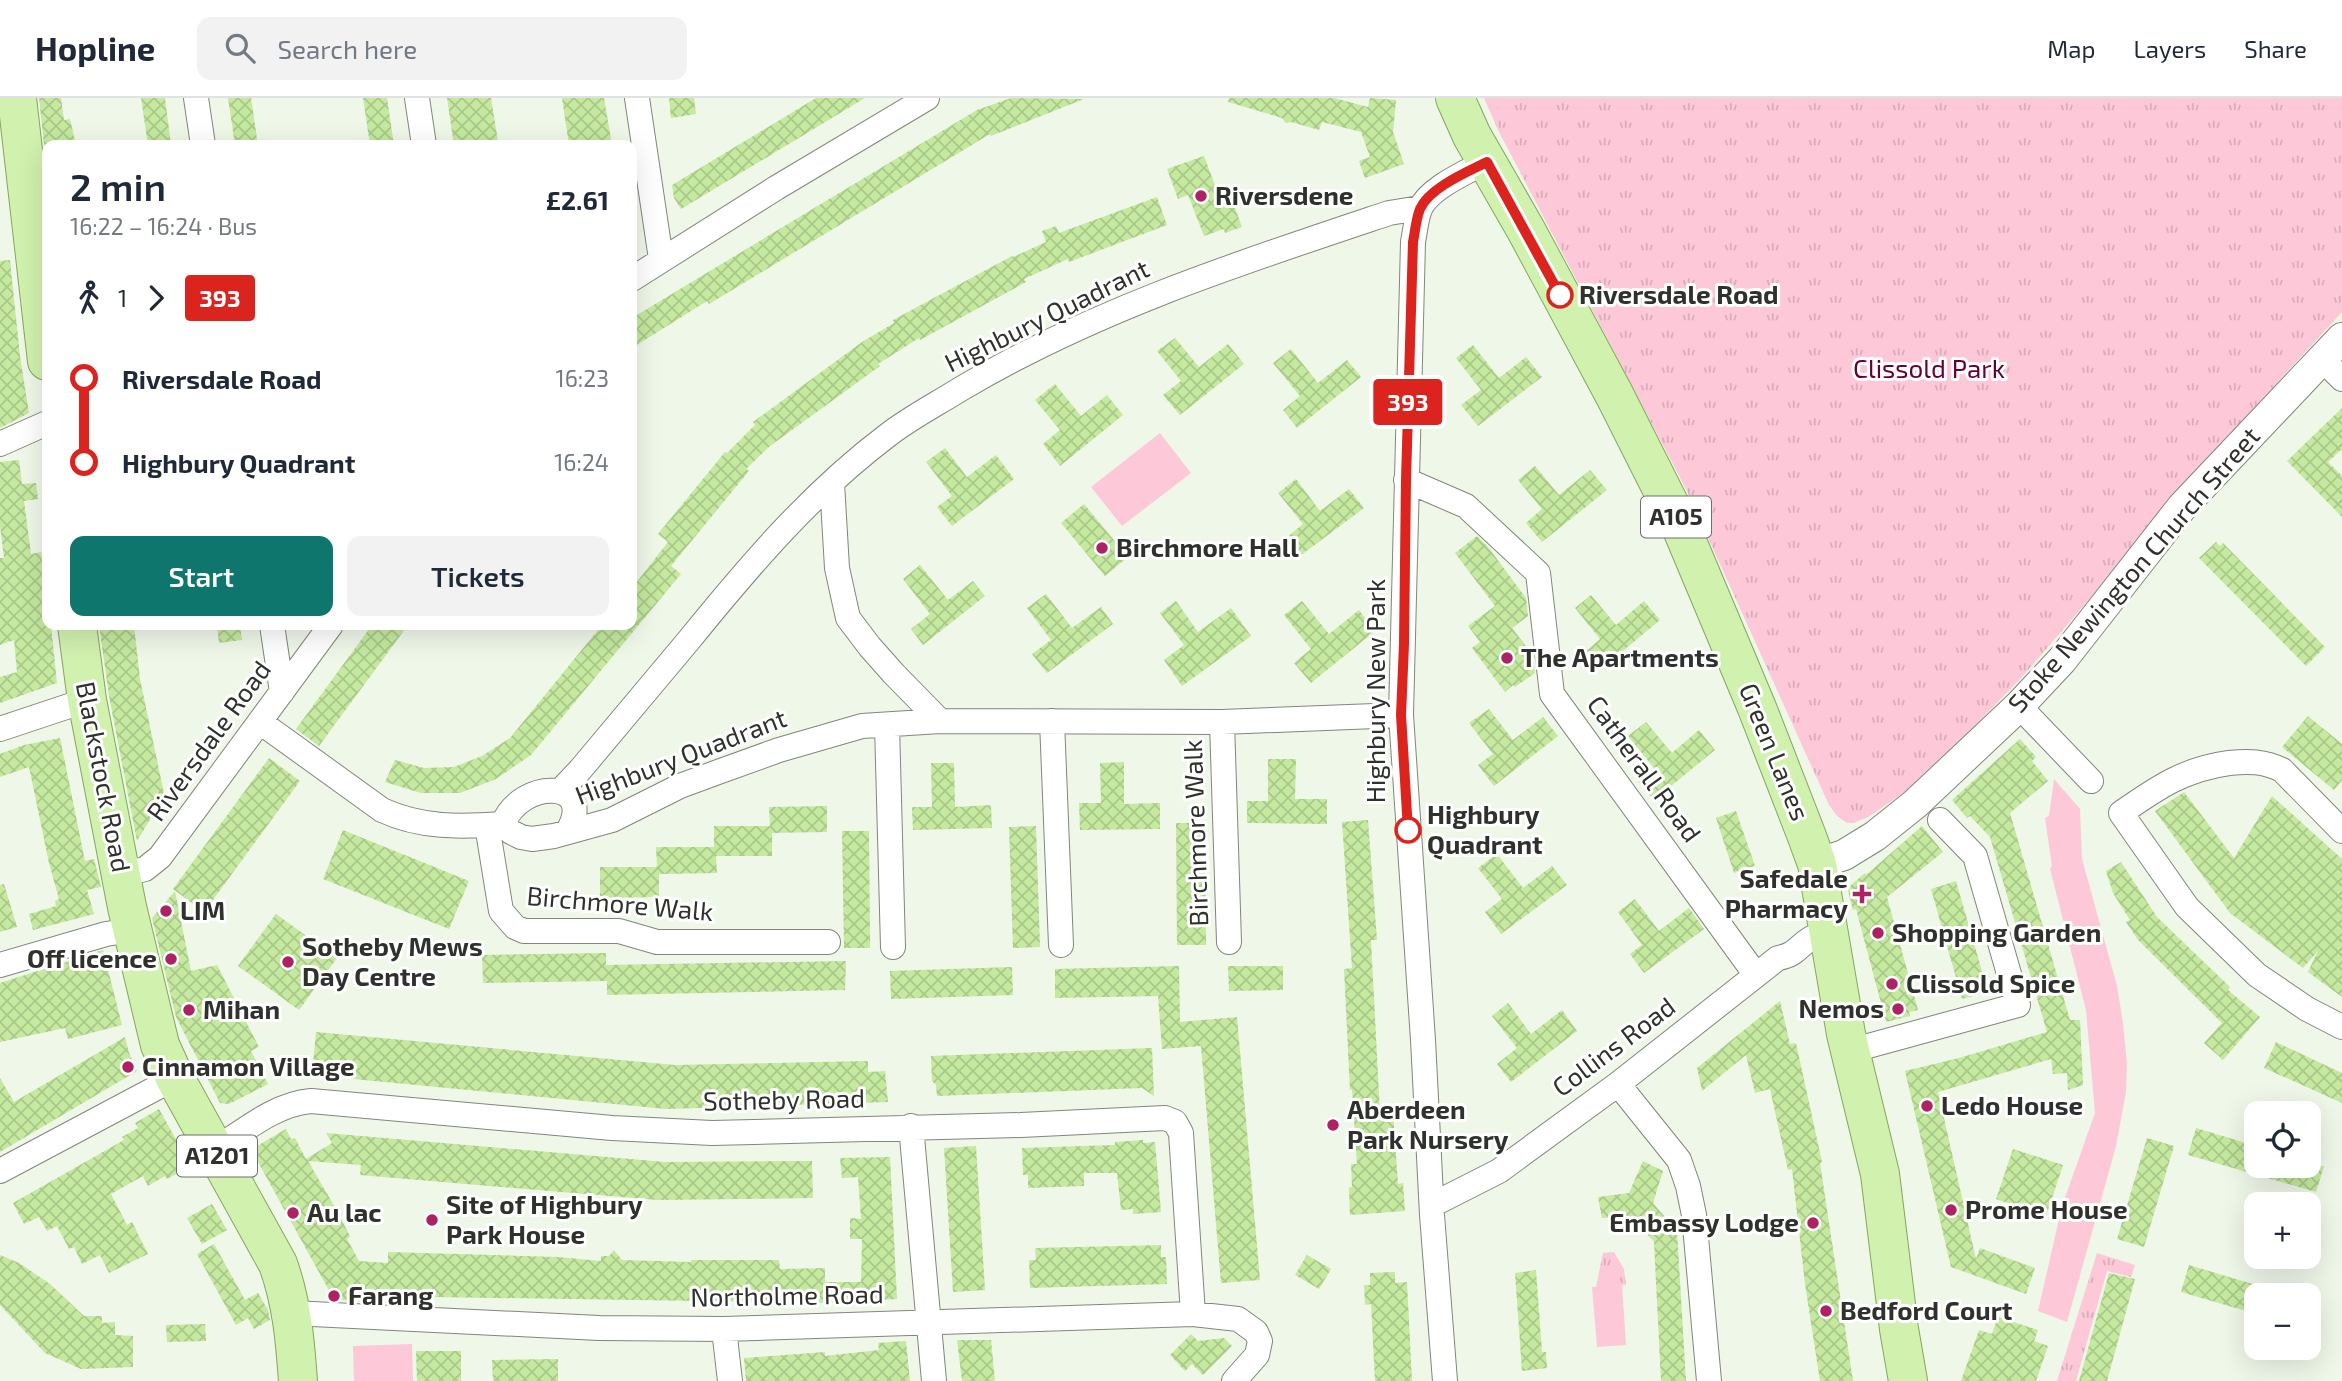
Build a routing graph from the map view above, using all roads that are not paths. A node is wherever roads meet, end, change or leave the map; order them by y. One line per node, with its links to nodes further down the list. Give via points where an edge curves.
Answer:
1 (197, 98): 7 (street)
2 (417, 98): 8 (street)
3 (637, 98): 11 (street)
4 (927, 98): 11 (street)
5 (1455, 98): 9 (main road, Green Lanes / A105)
6 (12, 111): 13 (main road)
7 (202, 140)
8 (423, 140)
9 (1487, 162): 10 (street, via 1452,180); 38 (main road, Green Lanes / A105, via 1681,527)
10 (1420, 208): 17 (street, Highbury New Park, via 1413,242); 18 (street, Highbury Quadrant, via 1389,213 1206,275 1095,320 1022,355 925,411 888,435)
11 (661, 259): 12 (street)
12 (637, 276)
13 (42, 324)
14 (2335, 359): 24 (street, Stoke Newington Church Street, via 2182,507 2062,660)
15 (42, 425): 16 (street)
16 (0, 444)
17 (1406, 480): 25 (street, Highbury New Park); 47 (street, Catherall Road, via 1465,506 1538,573 1552,694)
18 (832, 483): 26 (street, via 837,568 848,618); 33 (street, Highbury Quadrant, via 784,529)
19 (78, 630): 23 (main road, Blackstock Road / A1201)
20 (273, 630): 22 (street)
21 (327, 630): 22 (street, Riversdale Road)
22 (282, 692): 28 (street, Riversdale Road)
23 (87, 701): 31 (street); 39 (main road, Blackstock Road / A1201)
24 (2019, 706): 32 (street); 38 (street, Stoke Newington Church Street, via 1875,836 1844,855)
25 (1401, 715): 29 (street, Highbury Quadrant); 55 (street, Highbury New Park)
26 (940, 721): 27 (street, Highbury Quadrant); 30 (street, Highbury Quadrant)
27 (1052, 721): 29 (street, Highbury Quadrant); 44 (street)
28 (260, 722): 35 (street, Highbury Quadrant, via 382,810 402,819 433,825); 39 (street, Riversdale Road, via 160,857 145,869)
29 (1222, 722): 43 (street, Birchmore Walk)
30 (887, 724): 37 (street, Highbury Quadrant, via 862,726 779,750 680,786 612,820); 45 (street)
31 (0, 729)
32 (2091, 781)
33 (561, 790): 35 (street, Highbury Quadrant, via 540,792 514,805); 37 (street, Highbury Quadrant, via 572,803 573,822)
34 (1940, 820): 49 (street, via 1975,856 2018,1005)
35 (495, 825): 37 (street, Highbury Quadrant, via 532,839); 42 (street, Birchmore Walk, via 501,911 515,927 619,931 657,942)
36 (2341, 827): 48 (street, via 2282,770 2246,761 2187,773 2121,813 2187,907 2257,975)
37 (568, 831)
38 (1817, 864): 41 (main road, Green Lanes / A105)
39 (121, 875): 40 (main road, Blackstock Road / A1201)
40 (132, 930): 46 (street); 50 (main road, A1201, via 160,1045)
41 (1828, 933): 47 (street, Collins Road, via 1807,941); 49 (main road, Green Lanes / A105)
42 (828, 942)
43 (1229, 942)
44 (1061, 945)
45 (893, 947)
46 (0, 965)
47 (1756, 975): 51 (street, Collins Road)
48 (2342, 1027)
49 (1850, 1051): 66 (main road, Green Lanes / A105, via 1882,1188)
50 (175, 1078): 53 (main road, A1201); 54 (street)
51 (1618, 1084): 55 (street, Collins Road, via 1499,1171); 65 (street, via 1679,1160 1688,1186)
52 (911, 1126): 53 (street, Sotheby Road, via 655,1132 311,1101 280,1109); 57 (street, Sotheby Road, via 1165,1118 1175,1122 1181,1133); 58 (street)
53 (214, 1150): 56 (main road, A1201, via 278,1264)
54 (0, 1171)
55 (1432, 1205): 64 (street, Highbury New Park)
56 (292, 1313): 59 (street, Northolme Road, via 599,1328); 60 (main road, A1201)
57 (1193, 1314): 58 (street, Northolme Road); 63 (street, Northolme Road, via 1238,1319 1256,1332 1260,1341 1257,1355)
58 (927, 1322): 59 (street, Northolme Road); 62 (street)
59 (724, 1329): 61 (street)
60 (298, 1381)
61 (730, 1381)
62 (934, 1381)
63 (1234, 1381)
64 (1445, 1381)
65 (1709, 1381)
66 (1908, 1381)

